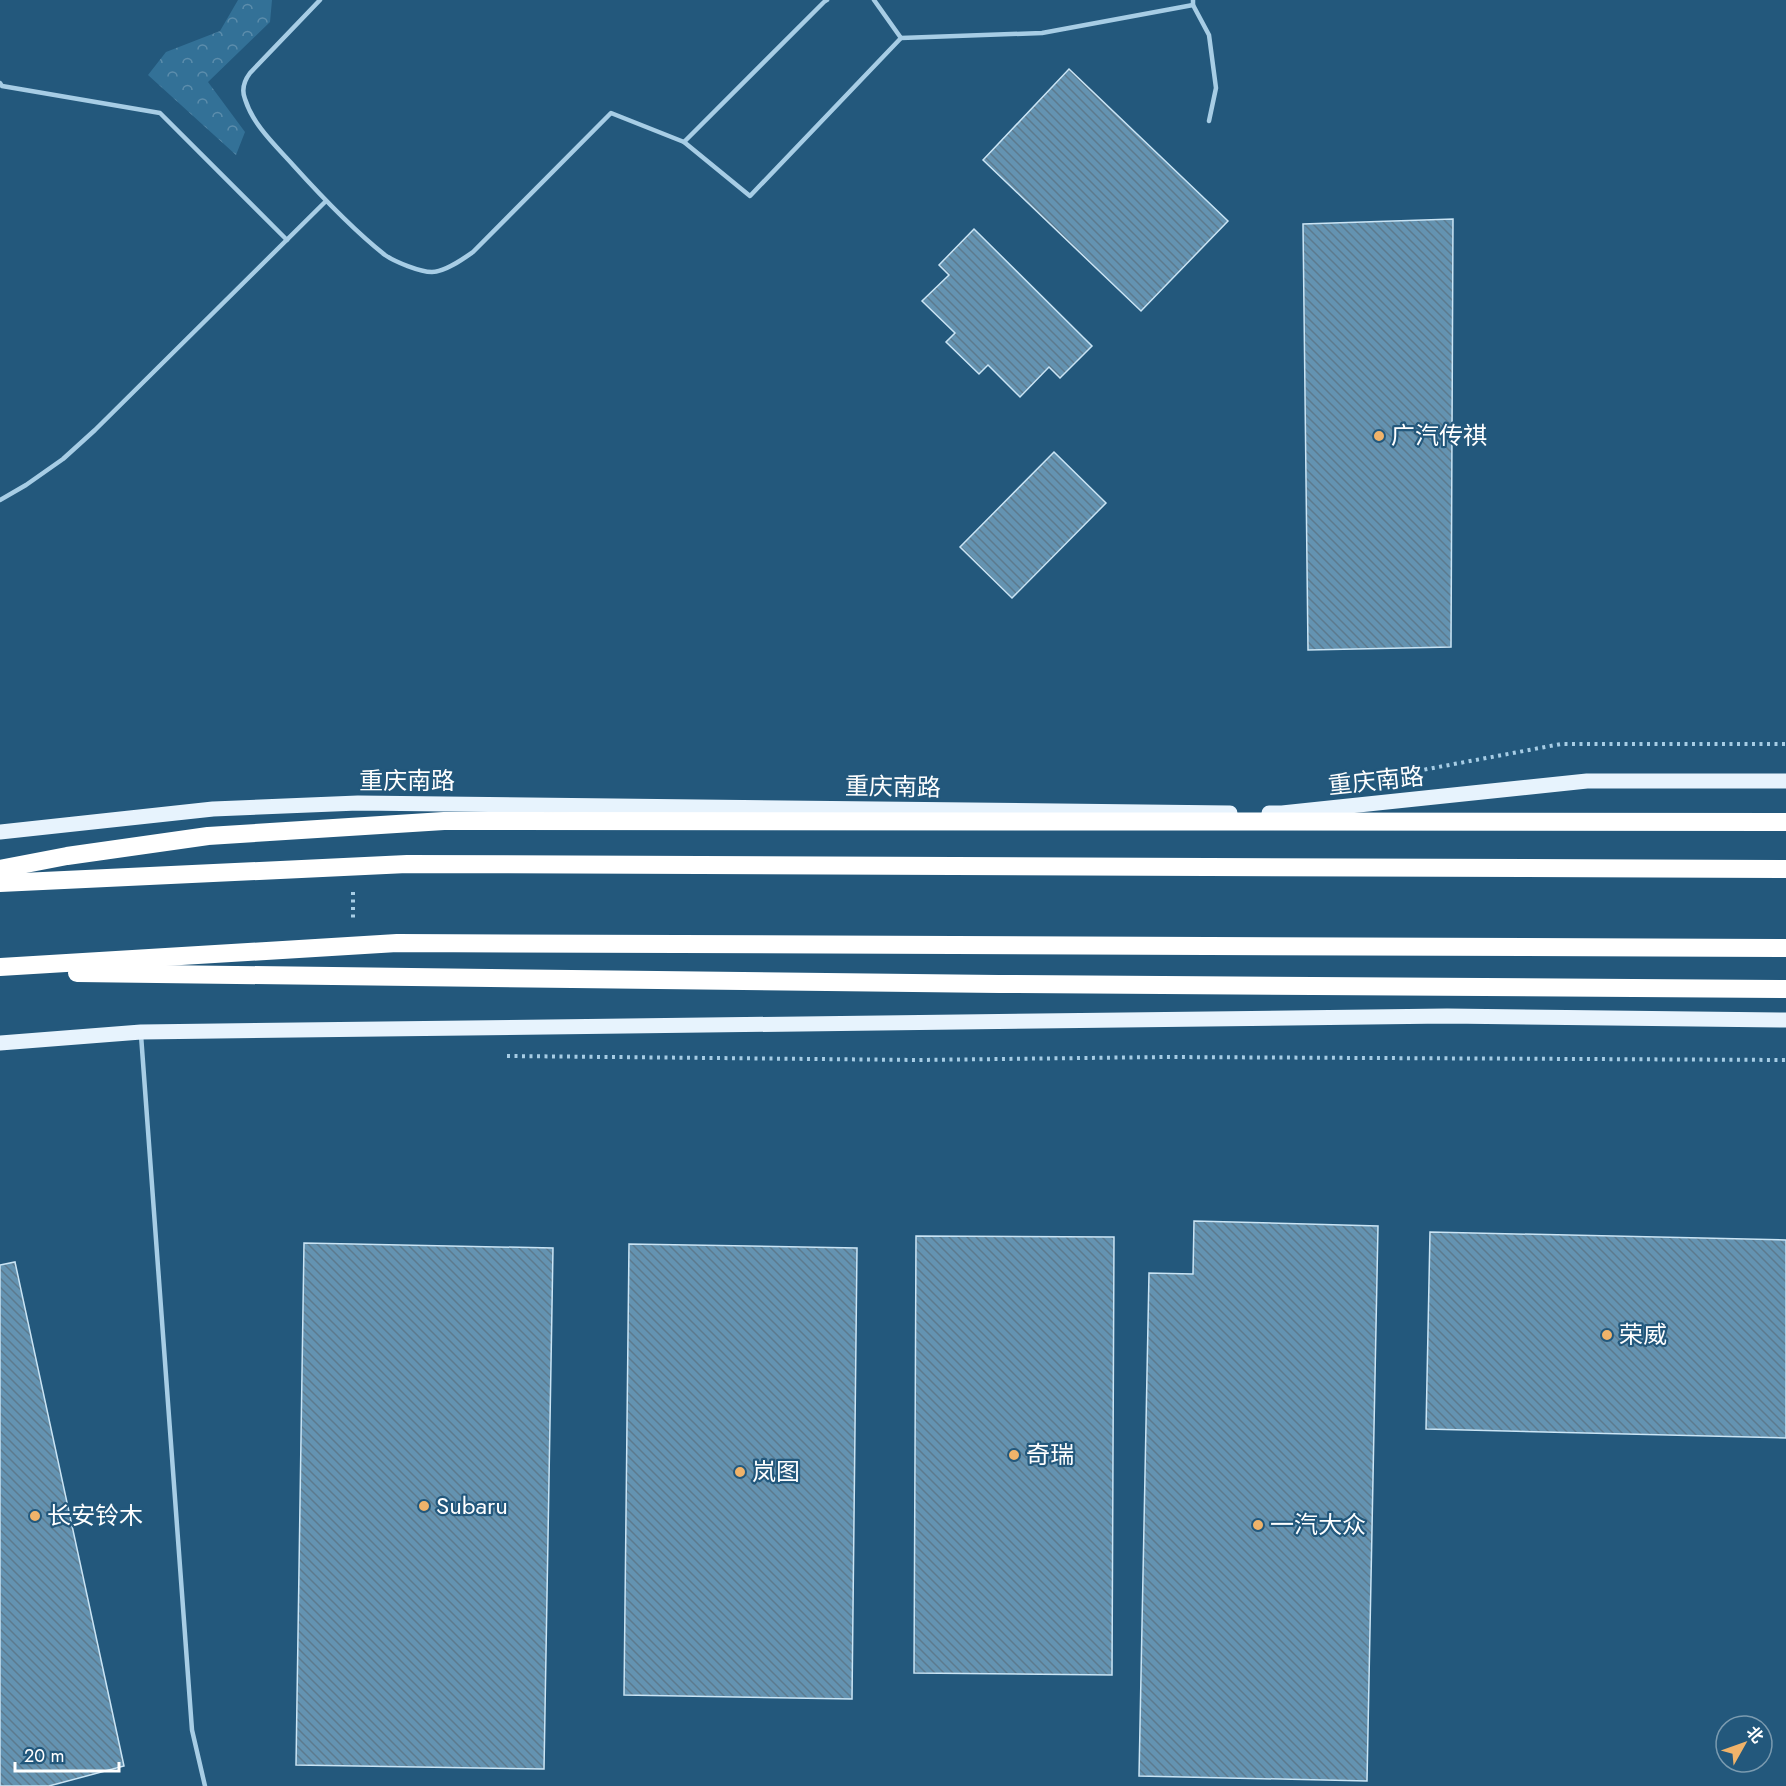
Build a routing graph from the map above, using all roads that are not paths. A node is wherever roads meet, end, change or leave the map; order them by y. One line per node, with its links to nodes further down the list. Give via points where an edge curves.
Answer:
1 (320, 0): 9 (lane, via 249,73 243,88 262,131)
2 (827, 0): 8 (lane)
3 (874, 0): 5 (lane)
4 (1193, 3): 5 (lane, via 1042,33); 7 (lane, via 1209,35 1216,87)
5 (901, 38): 8 (lane, via 750,196)
6 (0, 83): 10 (lane, via 160,113)
7 (1209, 121)
8 (684, 142): 9 (lane, via 610,113 473,252 456,264 433,272 387,256)
9 (326, 201): 10 (lane)
10 (287, 240): 11 (lane, via 63,459)
11 (0, 500)
12 (1786, 781): 14 (main road, 重庆南路, via 1587,781 1282,813 358,803 213,809)
13 (1786, 822): 15 (highway, bridge, via 444,821 208,836)
14 (0, 832)
15 (0, 869)
16 (1786, 869): 17 (highway, bridge, via 407,864)
17 (0, 883)
18 (1786, 948): 19 (highway, bridge, via 397,943)
19 (0, 967)
20 (0, 972): 21 (highway, bridge)
21 (1786, 989)
22 (1786, 1020): 23 (main road, via 1448,1016)
23 (141, 1032): 24 (main road); 25 (lane, via 192,1730)
24 (0, 1043)
25 (205, 1786)

